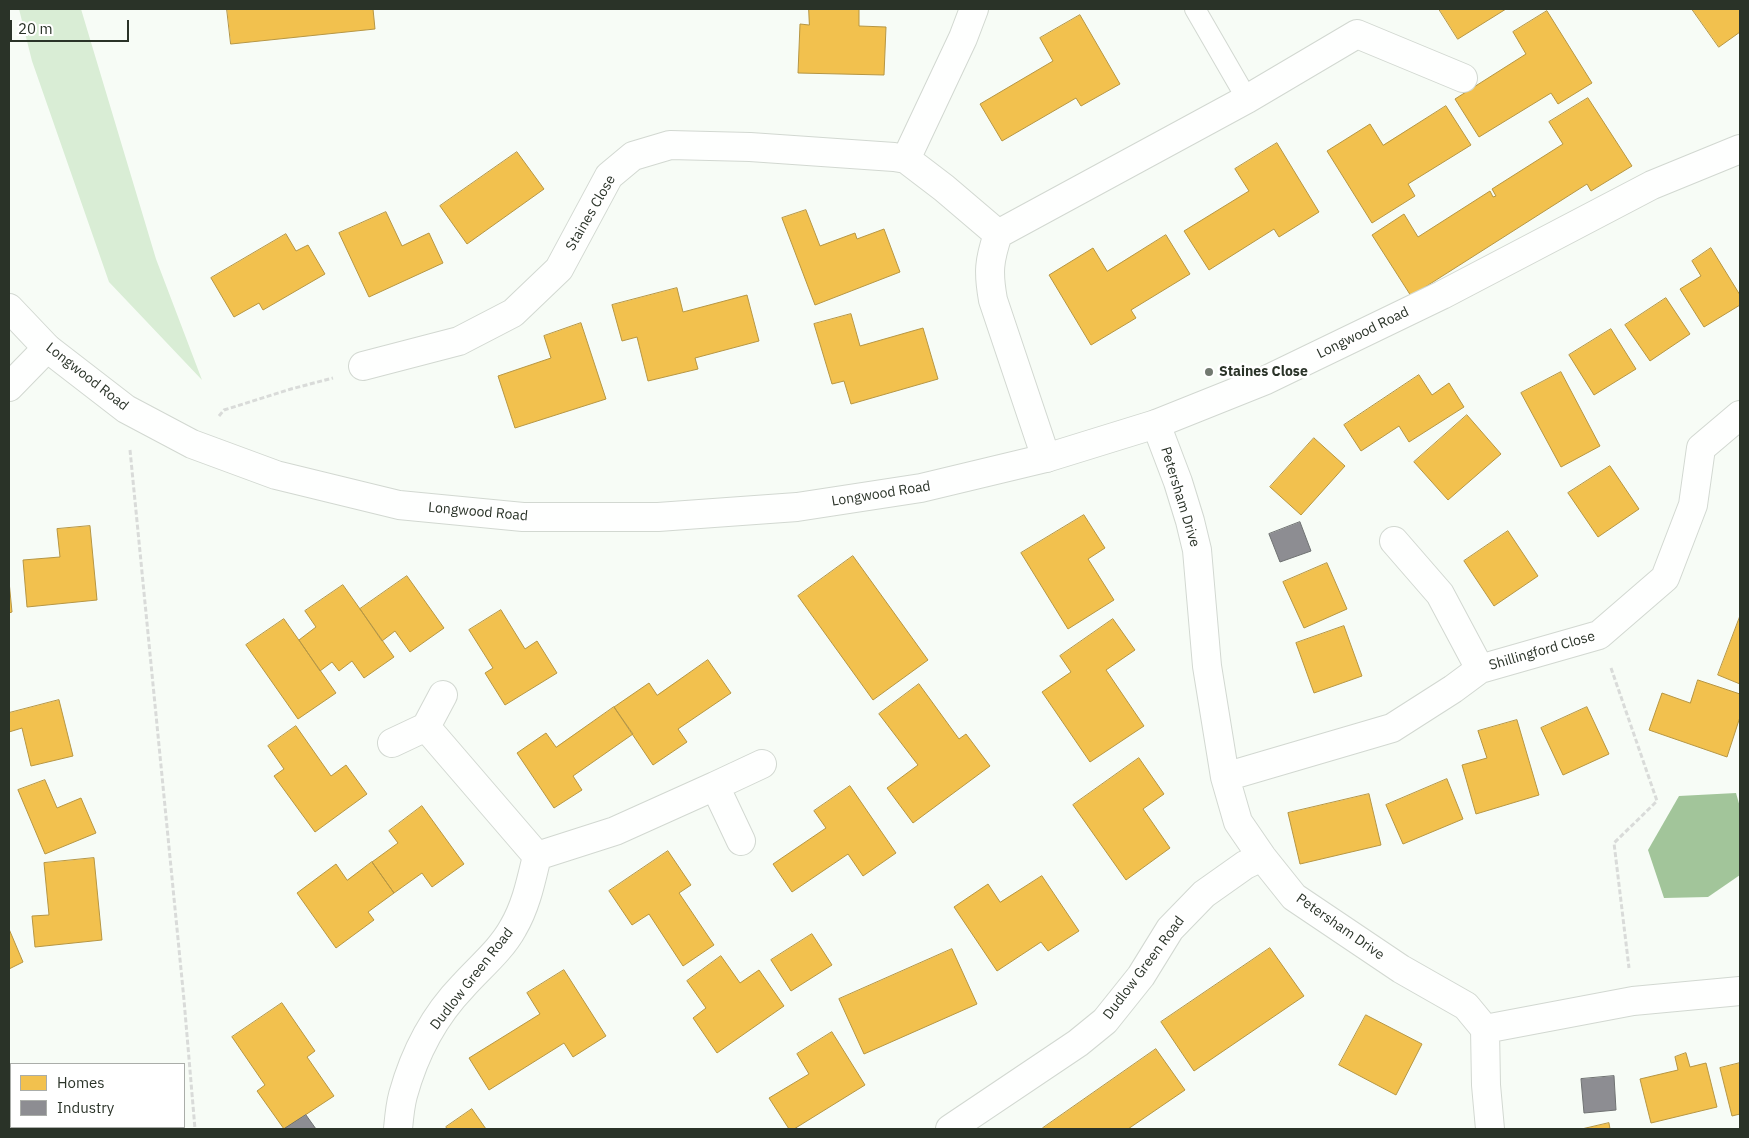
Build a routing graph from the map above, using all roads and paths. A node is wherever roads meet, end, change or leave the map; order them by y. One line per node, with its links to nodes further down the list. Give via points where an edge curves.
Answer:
1 (974, 9): 6 (street, via 964,38)
2 (1195, 9): 4 (lane)
3 (1463, 78): 4 (street, via 1357,34)
4 (1247, 99): 7 (street)
5 (1740, 149): 14 (street, Longwood Road, via 1652,185 1442,295 1266,380)
6 (906, 160): 7 (street, Staines Close); 10 (street, Staines Close, via 750,147 670,145 633,156 609,176 559,269 513,313 459,341)
7 (998, 234): 16 (street, via 990,256 993,300)
8 (9, 308): 9 (street, Longwood Road)
9 (47, 348): 11 (street); 12 (street, Longwood Road)
10 (364, 366): 15 (path, via 344,375 224,410)
11 (9, 387)
12 (126, 409): 15 (street, Longwood Road); 32 (path)
13 (1740, 415): 18 (street, Shillingford Close, via 1701,448 1693,505 1665,578)
14 (1156, 424): 16 (street, Longwood Road); 24 (street, Petersham Drive, via 1178,482 1197,550 1207,666)
15 (192, 444): 16 (street, Longwood Road, via 276,475 399,505 523,517 658,517 797,507 921,488)
16 (1046, 458)
17 (1394, 540): 19 (street, Shillingford Close, via 1440,594)
18 (1599, 635): 19 (street, Shillingford Close); 30 (path, via 1657,800 1614,843)
19 (1480, 669): 24 (street, Shillingford Close, via 1392,728)
20 (443, 695): 21 (street)
21 (426, 727): 22 (street); 27 (street)
22 (392, 743)
23 (762, 764): 25 (street)
24 (1225, 777): 28 (street, Petersham Drive, via 1238,822)
25 (715, 786): 26 (street); 27 (street, via 615,831)
26 (741, 841)
27 (537, 856): 33 (street, Dudlow Green Road, via 526,901 512,929 493,955 461,987 434,1024 415,1059 402,1097)
28 (1262, 857): 31 (street, Petersham Drive, via 1294,897 1401,969 1466,1006); 34 (street, Dudlow Green Road, via 1204,894 1170,929 1141,976 1105,1021 1078,1043)
29 (1740, 991): 30 (street)
30 (1633, 1001): 31 (street)
31 (1485, 1029): 35 (street)
32 (195, 1129)
33 (398, 1129)
34 (950, 1129)
35 (1490, 1129)

